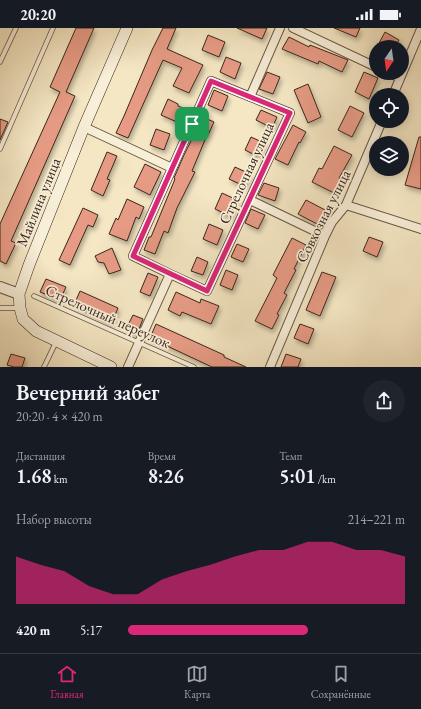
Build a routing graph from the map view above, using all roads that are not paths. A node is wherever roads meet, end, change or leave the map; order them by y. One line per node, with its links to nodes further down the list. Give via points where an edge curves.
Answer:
1 (16, 28): 8 (lane)
2 (53, 28): 13 (lane)
3 (127, 28): 11 (main road, Майлина улица)
4 (280, 28): 10 (street)
5 (293, 28): 9 (street)
6 (421, 29): 7 (street)
7 (409, 57)
8 (0, 62)
9 (369, 63)
10 (250, 97): 14 (street, Стрелочная улица, via 211,81); 15 (street, Стрелочная улица, via 290,113)
11 (84, 127): 14 (street); 21 (main road, Майлина улица)
12 (379, 128): 16 (street, Совхозная улица)
13 (0, 146)
14 (172, 168): 19 (street, Стрелочная улица, via 133,256)
15 (250, 200): 18 (street); 19 (street, Стрелочная улица, via 207,291)
16 (346, 205): 17 (street); 18 (street, Совхозная улица, via 332,222)
17 (421, 229)
18 (326, 236): 31 (street, Совхозная улица)
19 (170, 274): 26 (street)
20 (0, 287): 21 (street)
21 (19, 294): 24 (main road, Майлина улица)
22 (34, 296): 26 (lane, Стрелочный переулок)
23 (0, 308): 24 (lane)
24 (20, 308): 25 (main road, Майлина улица, via 23,319 36,331)
25 (56, 341): 27 (lane); 28 (main road, Майлина улица)
26 (139, 344): 29 (street); 30 (lane, Стрелочный переулок)
27 (44, 367)
28 (111, 367)
29 (128, 367)
30 (194, 367)
31 (270, 367)

